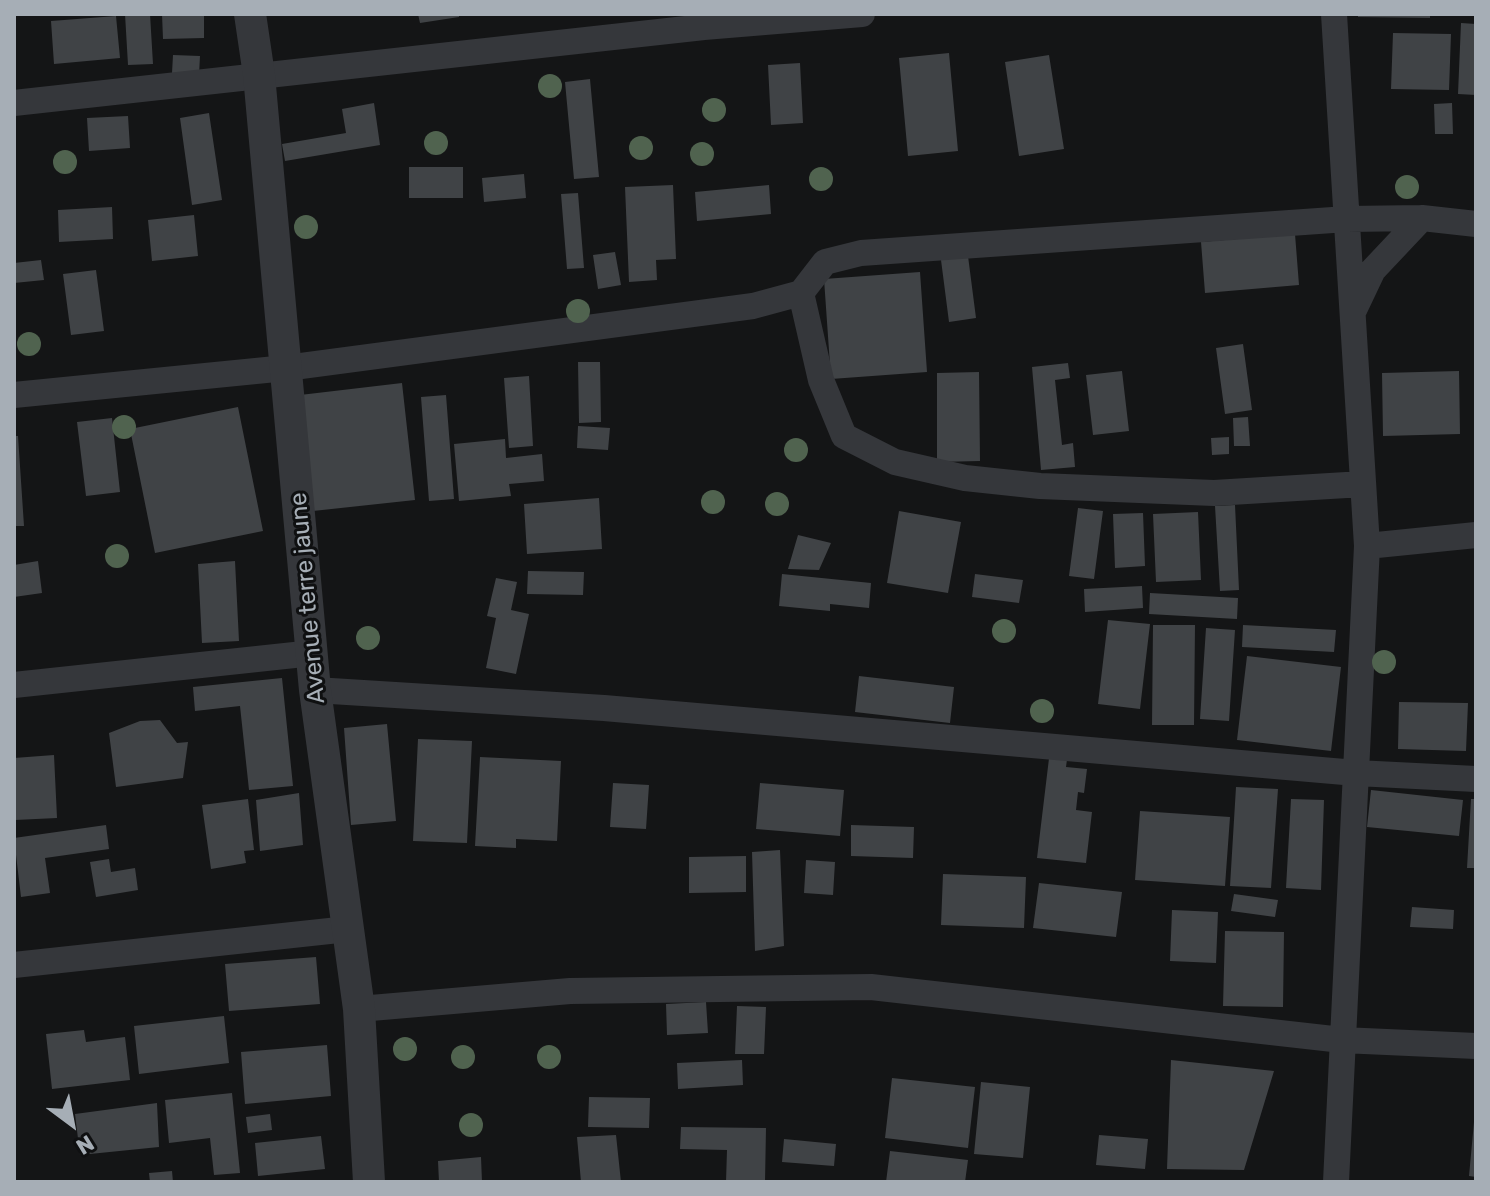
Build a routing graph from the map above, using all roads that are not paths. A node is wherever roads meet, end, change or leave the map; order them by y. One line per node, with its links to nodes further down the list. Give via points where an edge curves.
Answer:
1 (250, 14): 5 (street, Avenue terre jaune)
2 (862, 14): 4 (street)
3 (1334, 14): 8 (street)
4 (782, 17): 5 (street)
5 (259, 75): 6 (street); 12 (street, Avenue terre jaune)
6 (14, 103)
7 (1422, 218): 8 (street); 9 (street); 11 (street, via 1373,270)
8 (1347, 219): 10 (street, via 861,253 825,262); 11 (street)
9 (1476, 224)
10 (801, 293): 12 (street, via 753,306); 14 (street, via 821,380 844,436 895,462 965,478 1056,487 1214,493)
11 (1352, 313): 14 (street)
12 (286, 368): 13 (street); 17 (street, Avenue terre jaune)
13 (14, 395)
14 (1363, 484): 16 (street)
15 (1476, 535): 16 (street)
16 (1367, 546): 20 (street)
17 (313, 653): 18 (street); 19 (street, Avenue terre jaune)
18 (14, 685)
19 (315, 690): 20 (street, via 619,709); 22 (street, Avenue terre jaune)
20 (1356, 773): 21 (street); 25 (street)
21 (1476, 779)
22 (348, 929): 23 (street); 24 (street, Avenue terre jaune)
23 (14, 965)
24 (359, 1009): 25 (street, via 570,991 871,987); 27 (street, Avenue terre jaune)
25 (1342, 1040): 26 (street); 28 (street)
26 (1476, 1046)
27 (369, 1182)
28 (1336, 1182)

